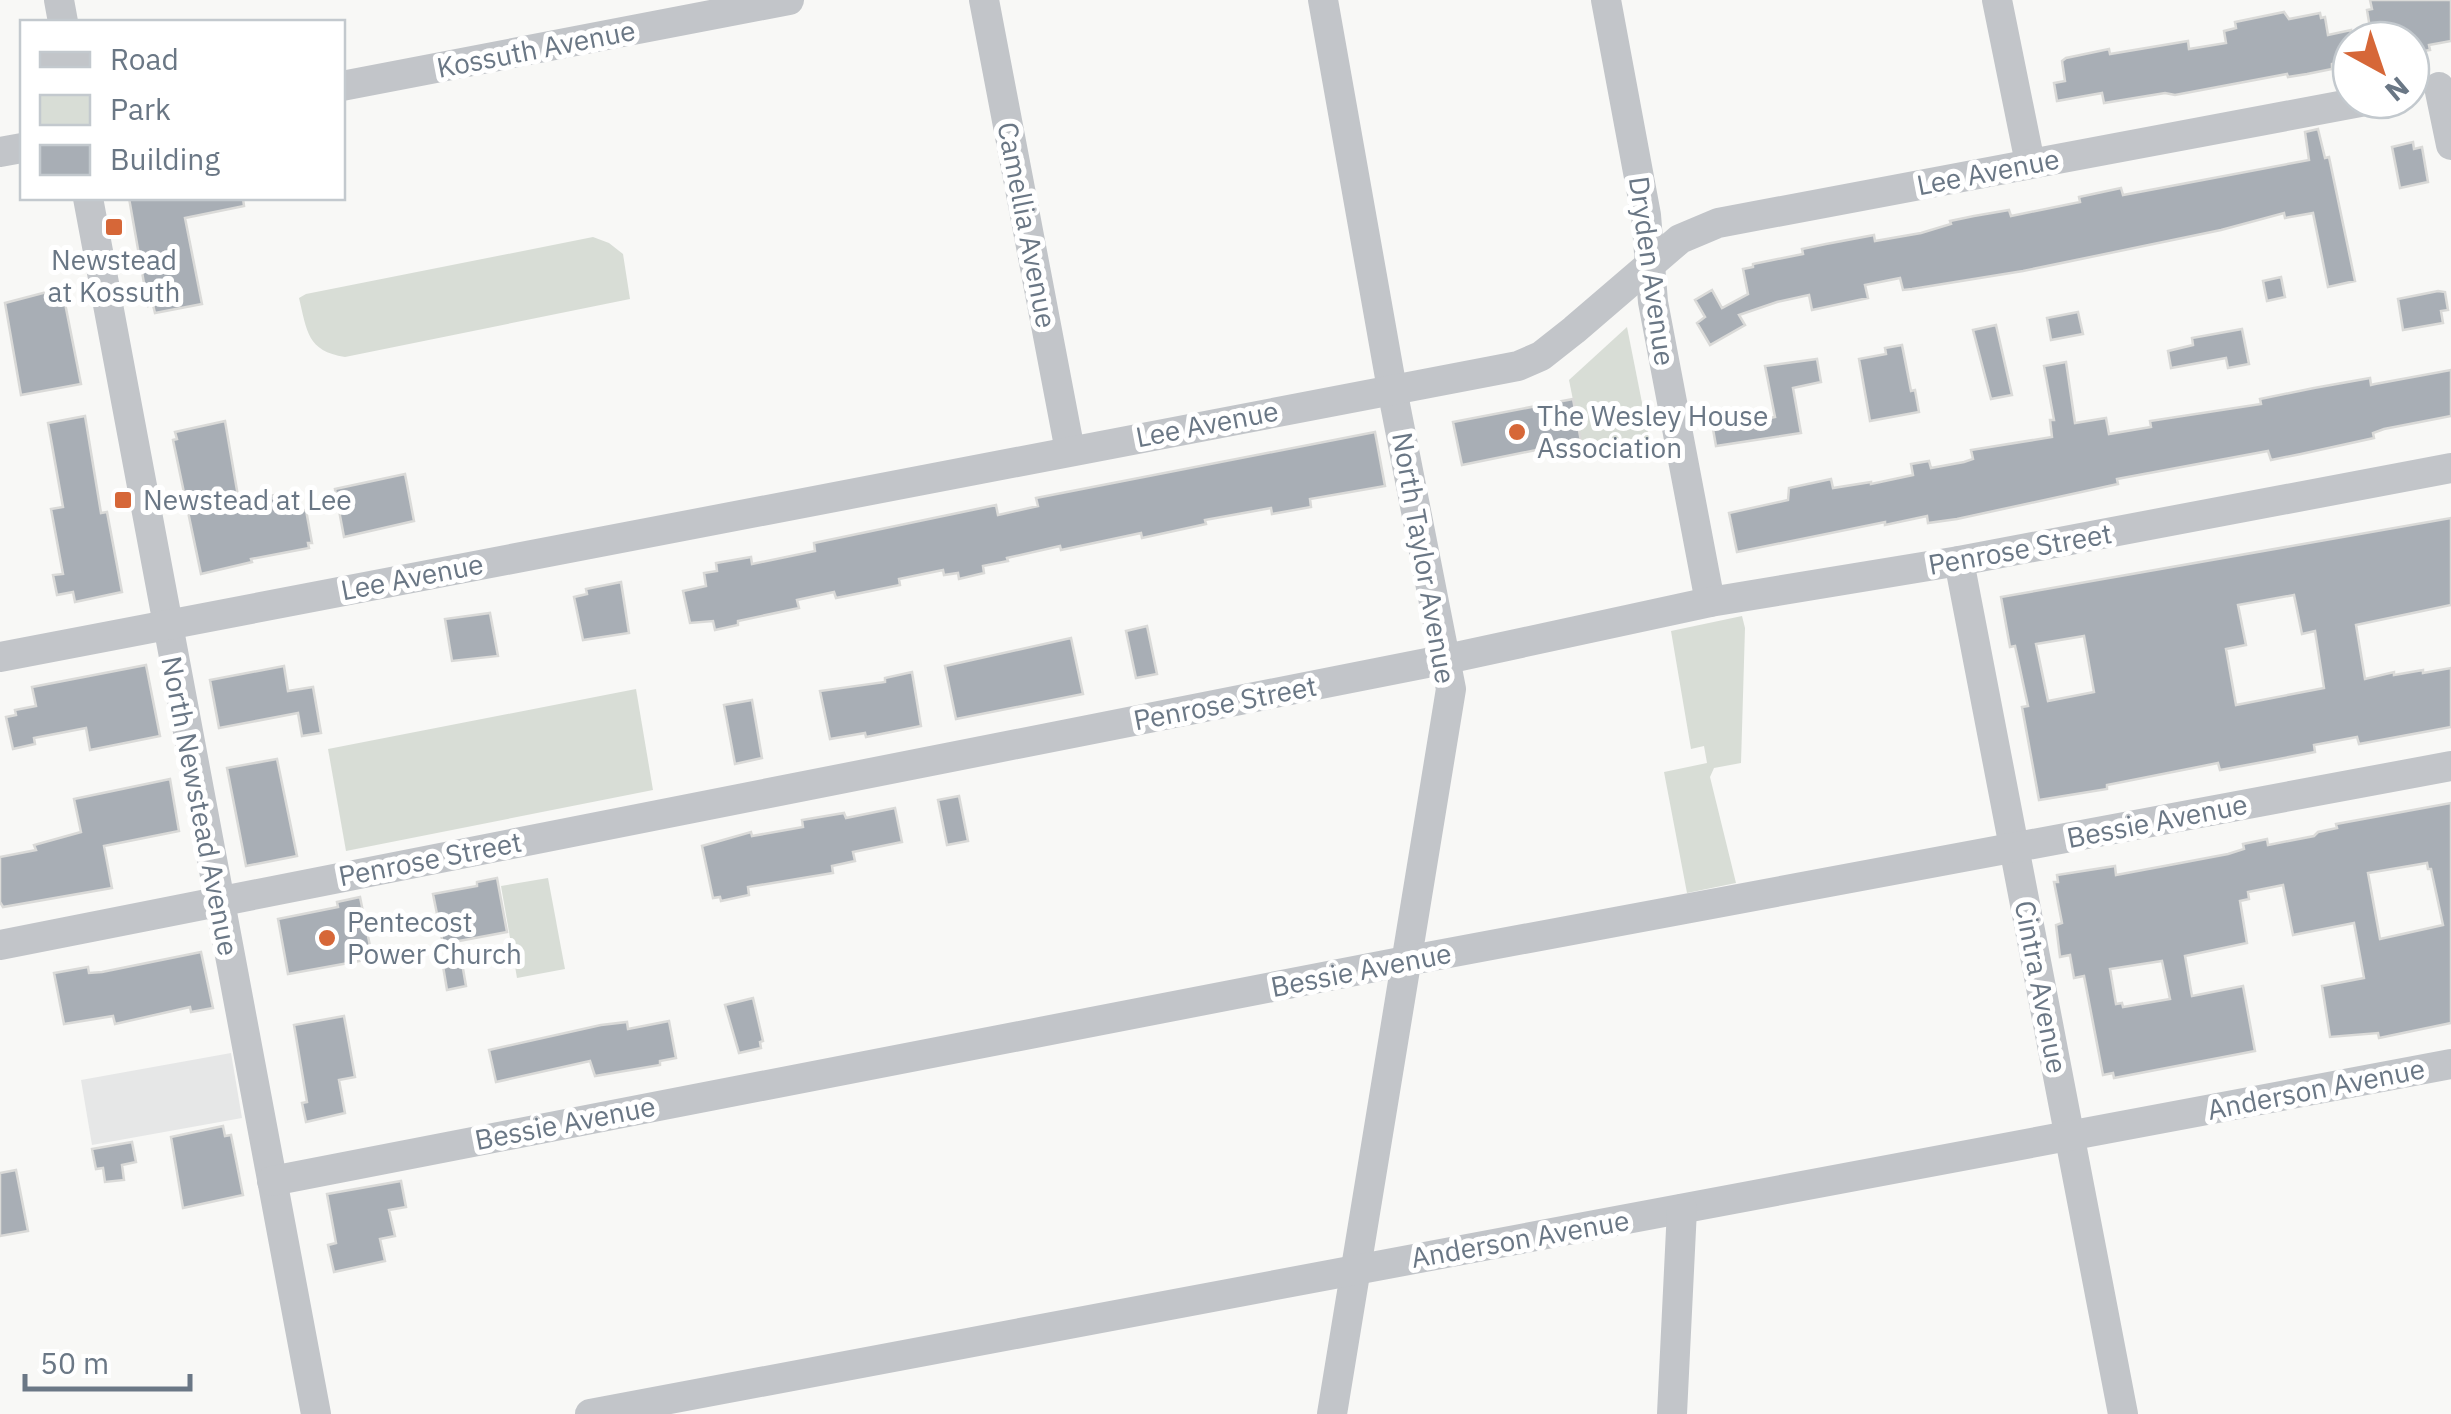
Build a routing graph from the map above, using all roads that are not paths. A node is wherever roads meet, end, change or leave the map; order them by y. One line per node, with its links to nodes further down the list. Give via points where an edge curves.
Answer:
1 (789, 0): 6 (street, Kossuth Avenue)
2 (984, 0): 14 (street, Camellia Avenue)
3 (1323, 0): 13 (street, North Taylor Avenue)
4 (1606, 0): 12 (street, Dryden Avenue)
5 (1997, 0): 10 (street)
6 (345, 85)
7 (2434, 88): 9 (street)
8 (2331, 108): 10 (street, Lee Avenue)
9 (2451, 145)
10 (2030, 164): 12 (street, Lee Avenue, via 1718,223 1680,239)
11 (88, 200): 18 (street, North Newstead Avenue)
12 (1650, 262): 13 (street, Lee Avenue, via 1541,356); 17 (street, Dryden Avenue)
13 (1392, 388): 14 (street, Lee Avenue); 20 (street, North Taylor Avenue)
14 (1070, 450): 18 (street, Lee Avenue)
15 (2451, 468): 16 (street, Penrose Street)
16 (1959, 561): 17 (street, Penrose Street); 22 (street, Cintra Avenue)
17 (1710, 602): 20 (street, Penrose Street)
18 (166, 625): 19 (street, Lee Avenue); 23 (street, North Newstead Avenue)
19 (0, 657)
20 (1446, 659): 23 (street, Penrose Street); 25 (street, North Taylor Avenue, via 1450,690)
21 (2451, 766): 22 (street, Bessie Avenue)
22 (2013, 848): 25 (street, Bessie Avenue); 27 (street, Cintra Avenue)
23 (219, 903): 24 (street, Penrose Street); 28 (street, North Newstead Avenue)
24 (0, 945)
25 (1406, 961): 28 (street, Bessie Avenue); 30 (street, North Taylor Avenue)
26 (2451, 1064): 27 (street, Anderson Avenue)
27 (2070, 1136): 29 (street, Anderson Avenue); 35 (street, Cintra Avenue)
28 (272, 1180): 31 (street, North Newstead Avenue)
29 (1682, 1209): 30 (street, Anderson Avenue); 34 (street)
30 (1356, 1269): 32 (street, Anderson Avenue); 33 (street, North Taylor Avenue)
31 (316, 1414)
32 (590, 1414)
33 (1332, 1414)
34 (1672, 1414)
35 (2123, 1414)

